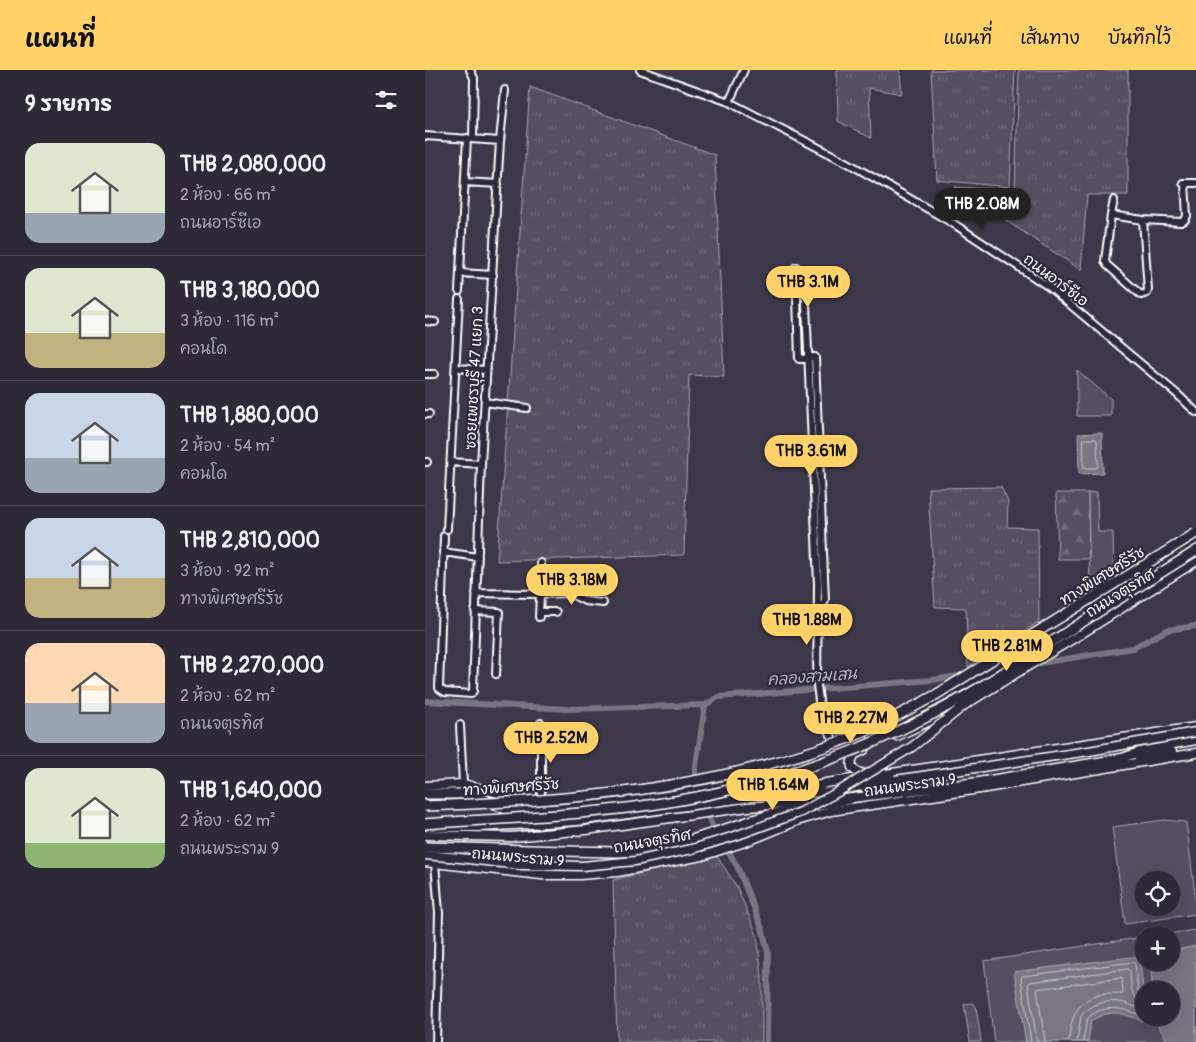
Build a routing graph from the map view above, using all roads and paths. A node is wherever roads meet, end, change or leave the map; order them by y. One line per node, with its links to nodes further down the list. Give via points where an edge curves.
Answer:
1 (470, 70): 7 (street, via 474,78)
2 (640, 70): 5 (street, ถนนอาร์ซีเอ)
3 (744, 70): 5 (street)
4 (505, 90): 8 (street, ซอยเพชรบุรี 47 แยก 3)
5 (729, 102): 30 (street, ถนนอาร์ซีเอ, via 848,163 954,224 1049,287)
6 (425, 136): 7 (street)
7 (470, 138): 8 (street); 9 (street)
8 (500, 141): 11 (street, ซอยเพชรบุรี 47 แยก 3)
9 (465, 182): 11 (street); 15 (street)
10 (1196, 183): 14 (street, via 1184,183 1185,220)
11 (498, 184): 16 (street, ซอยเพชรบุรี 47 แยก 3)
12 (1114, 200): 13 (street)
13 (1111, 216): 14 (street); 14 (street, via 1105,261 1141,295 1148,290)
14 (1143, 220)
15 (460, 273): 16 (street); 17 (street)
16 (493, 275): 23 (street, ซอยเพชรบุรี 47 แยก 3)
17 (459, 291)
18 (459, 299): 22 (street)
19 (425, 321): 20 (street)
20 (435, 322)
21 (807, 358): 21 (street, via 799,359 797,267 804,275); 26 (street, via 815,357); 27 (street)
22 (455, 368): 23 (street); 33 (street)
23 (487, 370): 28 (street, ซอยเพชรบุรี 47 แยก 3)
24 (425, 374): 25 (street)
25 (433, 374)
26 (816, 378): 27 (street); 31 (street)
27 (808, 379): 32 (street)
28 (485, 402): 29 (street); 34 (street, ซอยเพชรบุรี 47 แยก 3)
29 (527, 408)
30 (1196, 412)
31 (819, 427): 32 (street); 35 (street)
32 (811, 428): 35 (street)
33 (451, 462): 34 (street); 36 (street)
34 (481, 464): 42 (street, ซอยเพชรบุรี 47 แยก 3)
35 (817, 474): 43 (street); 44 (street)
36 (447, 528)
37 (1196, 533): 79 (highway, ทางพิเศษศรีรัช, bridge, via 934,696 893,718 801,755 748,770 629,792)
38 (444, 536): 41 (street)
39 (1196, 539): 60 (main road, ถนนจตุรทิศ, via 932,704)
40 (1196, 550): 85 (highway, ทางพิเศษศรีรัช, bridge, via 971,693 884,737 804,768 722,792 623,808)
41 (443, 552): 42 (street); 51 (street, ซอยเพชรบุรี 47 แยก 3, via 439,688 445,692 471,694 473,691)
42 (477, 557): 47 (street, ซอยเพชรบุรี 47 แยก 3)
43 (817, 560): 44 (street); 50 (street)
44 (824, 560): 50 (street, via 825,600)
45 (1196, 561): 54 (main road, ถนนจตุรทิศ, bridge)
46 (541, 563): 48 (street)
47 (476, 593): 48 (street); 51 (street, ซอยเพชรบุรี 47 แยก 3)
48 (539, 594): 49 (street, via 569,593 585,601); 52 (street, via 539,614)
49 (603, 603)
50 (818, 607): 60 (street, via 817,685 823,715)
51 (475, 611): 53 (street, via 499,612)
52 (556, 612)
53 (496, 674)
54 (966, 704): 62 (main road, bridge); 89 (main road, ถนนจตุรทิศ, bridge, via 912,747 801,812 692,849 635,861 582,866 519,865)
55 (541, 724): 78 (street)
56 (460, 725): 71 (street)
57 (1196, 727): 63 (main road, ถนนพระราม 9)
58 (1196, 732): 73 (main road, ถนนพระราม 9, bridge, via 829,792)
59 (1196, 740): 66 (main road, ถนนพระราม 9, via 1151,748)
60 (836, 748): 62 (main road, via 845,756); 64 (main road, ถนนจตุรทิศ)
61 (1196, 751): 66 (main road); 76 (main road, ถนนพระราม 9)
62 (854, 755): 68 (main road, via 850,762 852,768 857,773)
63 (1016, 755): 65 (main road, ถนนพระราม 9); 67 (main road, via 1011,765)
64 (812, 757): 75 (main road); 80 (main road, ถนนจตุรทิศ, via 687,789)
65 (1003, 757): 68 (main road, ถนนพระราม 9); 69 (main road, via 1008,765)
66 (1122, 758): 67 (main road, ถนนพระราม 9)
67 (1019, 775): 69 (main road, ถนนพระราม 9)
68 (872, 776): 73 (main road, ถนนพระราม 9, via 826,783)
69 (1004, 777): 70 (main road, ถนนพระราม 9)
70 (978, 782): 76 (main road); 77 (main road, ถนนพระราม 9)
71 (463, 784): 72 (main road); 78 (main road)
72 (425, 786)
73 (796, 792): 75 (main road, ถนนพระราม 9)
74 (425, 794): 81 (highway, via 461,794 486,799)
75 (773, 794): 84 (main road, ถนนพระราม 9)
76 (940, 795): 82 (main road, ถนนพระราม 9)
77 (850, 798): 83 (highway); 87 (main road, ถนนพระราม 9, via 748,807 586,830 511,836)
78 (541, 804): 80 (main road)
79 (425, 806)
80 (553, 807): 81 (highway)
81 (508, 810): 84 (highway)
82 (831, 811): 83 (main road); 91 (main road, ถนนพระราม 9, via 702,856 617,872 580,875 521,873)
83 (769, 815): 88 (highway, bridge, via 701,838 647,851)
84 (539, 824): 85 (main road, ถนนพระราม 9)
85 (425, 825)
86 (425, 835): 87 (main road, ถนนพระราม 9)
87 (444, 835): 91 (main road)
88 (425, 847)
89 (425, 855)
90 (425, 862): 91 (main road, ถนนพระราม 9)
91 (435, 863): 92 (street, via 439,913)
92 (436, 1042)

